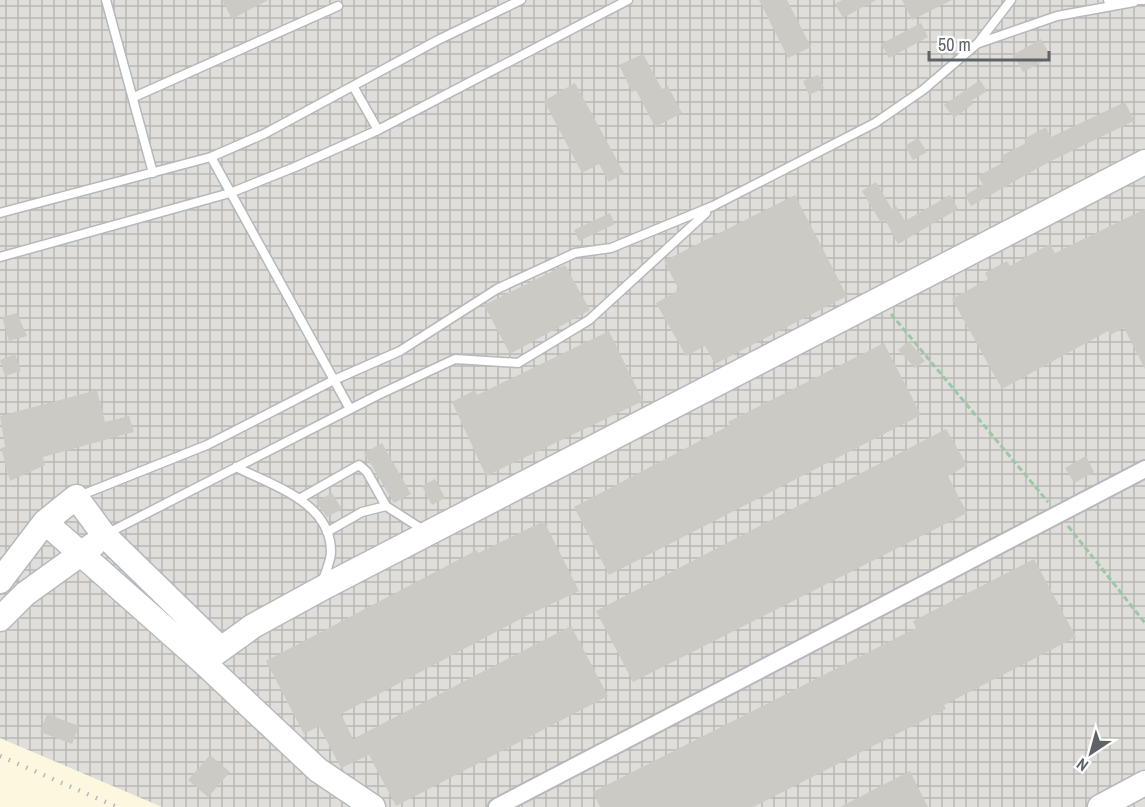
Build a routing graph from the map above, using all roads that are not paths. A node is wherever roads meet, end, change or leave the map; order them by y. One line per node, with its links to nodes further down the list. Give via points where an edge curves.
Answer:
1 (106, 0): 10 (lane)
2 (521, 0): 9 (lane)
3 (628, 0): 11 (lane)
4 (1011, 0): 8 (lane)
5 (1108, 0): 6 (lane)
6 (1139, 1): 8 (lane, via 1057,16)
7 (338, 6): 10 (lane)
8 (978, 43): 16 (lane, via 923,90 875,123)
9 (353, 86): 11 (lane); 12 (lane, via 264,134)
10 (134, 97): 14 (lane)
11 (378, 130): 15 (lane)
12 (211, 157): 14 (lane); 15 (lane)
13 (1145, 162): 28 (main road)
14 (153, 173): 17 (lane)
15 (230, 193): 18 (lane); 19 (lane)
16 (713, 206): 19 (lane, via 611,248 575,252 497,289 400,351); 20 (lane, via 589,320 518,363 455,359)
17 (0, 213)
18 (0, 257)
19 (334, 380): 20 (lane); 23 (lane, via 207,445)
20 (351, 409): 21 (lane)
21 (236, 467): 24 (lane); 29 (lane)
22 (1145, 469): 37 (street)
23 (76, 497): 26 (main road); 29 (main road)
24 (299, 499): 25 (lane, via 359,465); 27 (lane, via 322,519)
25 (386, 506): 27 (lane, via 362,512); 28 (lane)
26 (45, 522): 30 (main road); 31 (main road)
27 (327, 532): 32 (lane, via 331,553)
28 (429, 533): 32 (main road)
29 (104, 535): 30 (main road); 34 (main road)
30 (82, 554): 33 (main road, via 25,594); 34 (main road)
31 (0, 581)
32 (320, 590): 34 (main road)
33 (0, 619)
34 (211, 655): 36 (main road, via 318,770)
35 (1145, 783): 38 (main road)
36 (373, 807)
37 (497, 807)
38 (1100, 807)

